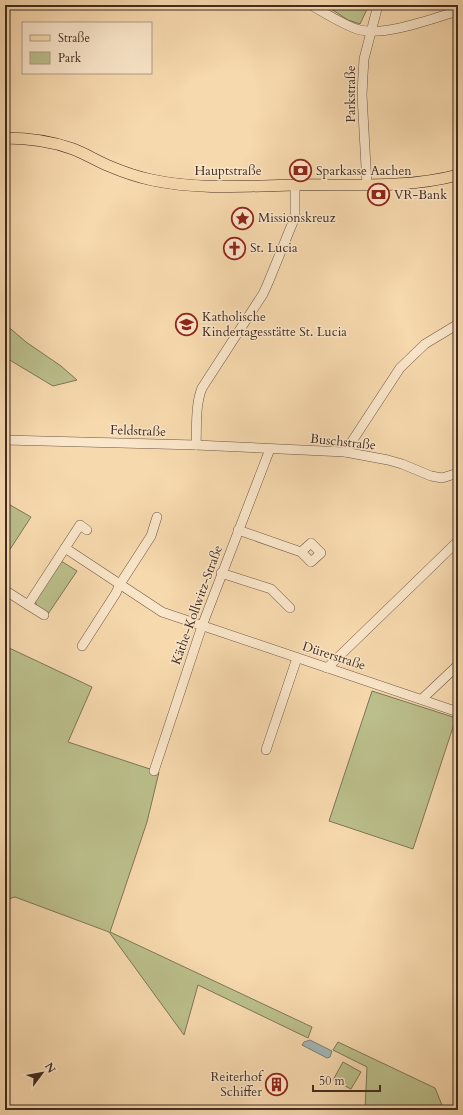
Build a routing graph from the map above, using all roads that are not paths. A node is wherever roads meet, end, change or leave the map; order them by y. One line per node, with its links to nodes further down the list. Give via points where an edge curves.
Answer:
1 (310, 5): 4 (street, via 358,30)
2 (378, 5): 4 (street, Parkstraße)
3 (458, 11): 4 (street)
4 (371, 32): 8 (street, Parkstraße, via 364,59 362,95)
5 (5, 138): 7 (main road, Hauptstraße, via 48,142 152,180 210,186)
6 (458, 176): 8 (main road, Hauptstraße)
7 (295, 185): 8 (main road, Hauptstraße); 11 (street, via 294,217 263,294 199,394)
8 (367, 185)
9 (458, 324): 13 (street, via 425,344 400,368)
10 (5, 440): 11 (street, Feldstraße)
11 (196, 445): 12 (street, Feldstraße)
12 (270, 449): 13 (street, Buschstraße); 17 (street, Käthe-Kollwitz-Straße)
13 (345, 452): 14 (street, Buschstraße, via 388,460 431,476 442,478)
14 (458, 473)
15 (157, 517): 22 (street, via 151,536)
16 (87, 530): 19 (street, via 80,525)
17 (238, 530): 20 (street); 21 (street, Käthe-Kollwitz-Straße)
18 (458, 541): 31 (street)
19 (65, 548): 22 (street, Dürerstraße); 24 (street)
20 (301, 552)
21 (221, 573): 25 (street, via 271,589); 27 (street, Käthe-Kollwitz-Straße)
22 (120, 584): 27 (street, Dürerstraße, via 162,612); 28 (street)
23 (6, 591): 24 (street)
24 (28, 605): 26 (street)
25 (290, 608)
26 (44, 616)
27 (202, 626): 29 (street, Dürerstraße); 35 (street, Käthe-Kollwitz-Straße)
28 (82, 646)
29 (297, 658): 31 (street, Dürerstraße); 34 (street)
30 (458, 665): 32 (street)
31 (328, 668): 32 (street, Dürerstraße)
32 (422, 699): 33 (street, Dürerstraße)
33 (458, 712)
34 (266, 750)
35 (154, 772)

